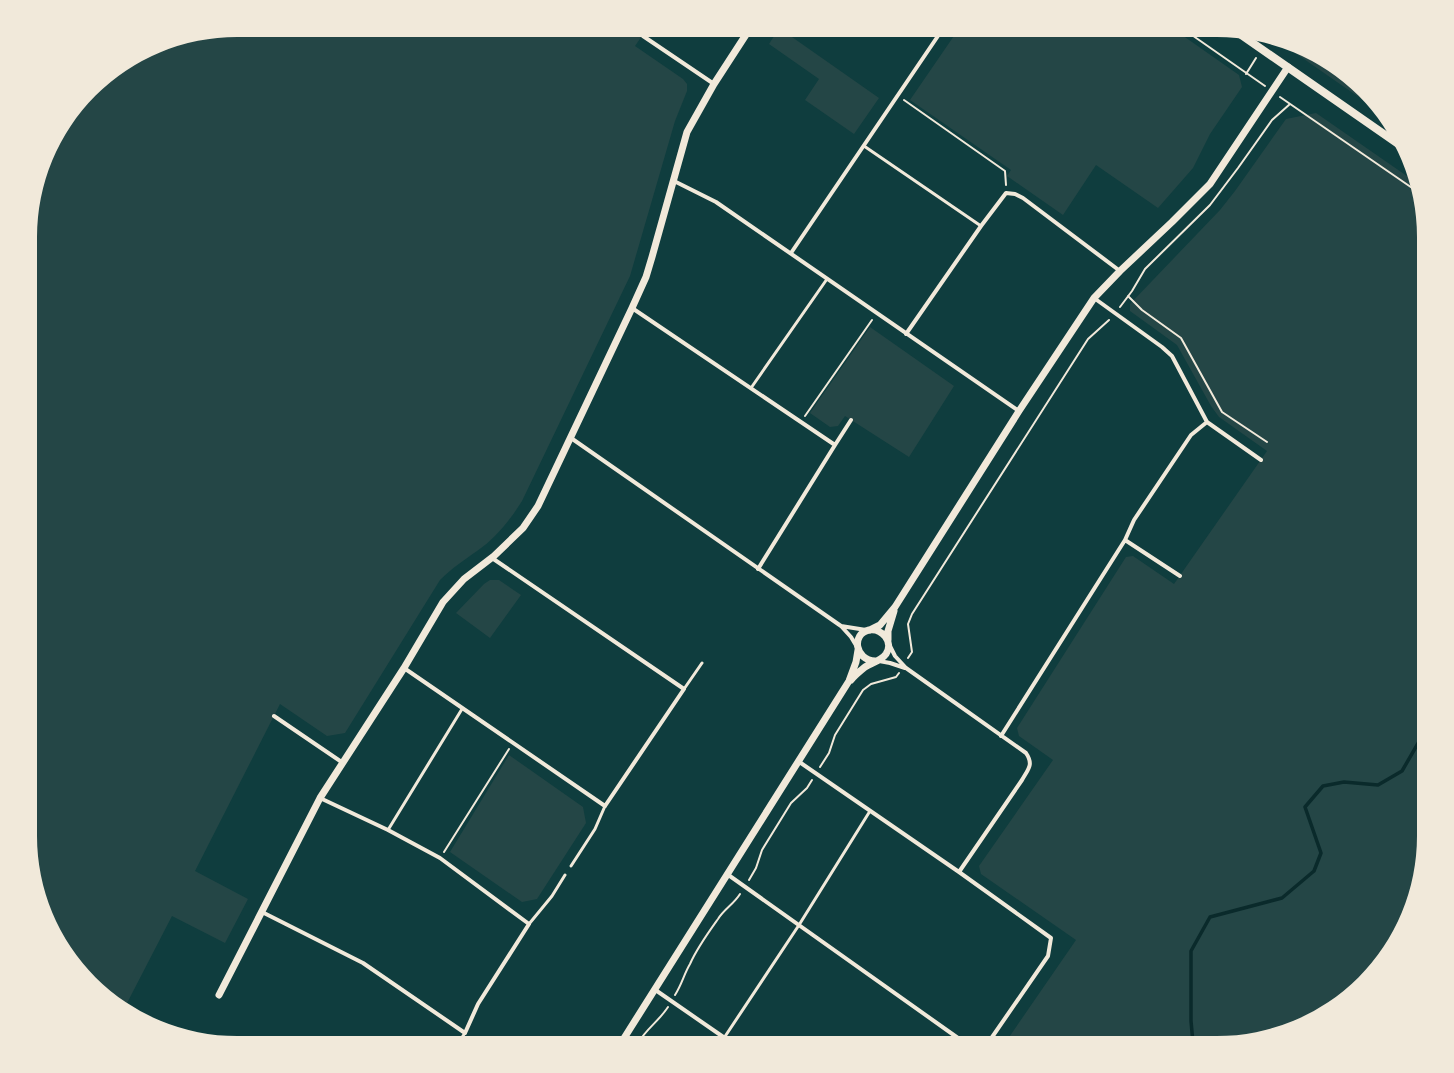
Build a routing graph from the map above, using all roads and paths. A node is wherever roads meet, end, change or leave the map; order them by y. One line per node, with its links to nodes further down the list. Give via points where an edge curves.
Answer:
1 (644, 37): 8 (street)
2 (744, 37): 8 (street)
3 (937, 37): 9 (street)
4 (1194, 37): 7 (path)
5 (1248, 40): 6 (main road)
6 (1288, 67): 10 (main road); 17 (street, via 1210,184)
7 (1252, 78)
8 (714, 84): 12 (street, via 687,132)
9 (898, 96): 11 (street); 14 (path, via 1005,171)
10 (1391, 139)
11 (864, 146): 15 (lane); 16 (street)
12 (674, 181): 16 (street, via 716,202); 21 (street, via 646,277)
13 (1410, 187): 19 (path, via 1290,104 1272,120 1210,205 1145,269)
14 (1006, 192): 15 (street); 17 (street, via 1023,198)
15 (980, 226): 24 (street)
16 (791, 253): 18 (street)
17 (1120, 271): 20 (street)
18 (827, 279): 22 (street); 25 (lane)
19 (1128, 296): 23 (path); 31 (path, via 1142,310 1181,338 1222,412)
20 (1094, 298): 23 (street); 26 (street)
21 (632, 308): 25 (street); 30 (street)
22 (877, 313): 24 (street); 28 (path)
23 (1115, 313): 29 (street, via 1172,356); 45 (path, via 1088,339 912,614 908,624 912,652)
24 (906, 334): 26 (street)
25 (751, 388): 28 (street)
26 (1019, 411): 38 (street)
27 (851, 420): 32 (street)
28 (801, 422): 32 (street)
29 (1207, 422): 33 (street); 34 (street, via 1190,435 1134,520)
30 (571, 438): 35 (street, via 538,506 523,528); 36 (street)
31 (1267, 442)
32 (835, 446): 36 (street)
33 (1261, 460)
34 (1125, 540): 37 (street); 51 (street)
35 (492, 558): 46 (street, via 464,579 443,602); 48 (street)
36 (758, 569): 39 (street)
37 (1180, 576)
38 (895, 607): 40 (street, via 880,625); 41 (street, via 888,631)
39 (841, 626): 40 (street); 42 (street)
40 (870, 630): 41 (street, via 879,631); 42 (street, via 860,637)
41 (888, 641): 43 (street, via 889,647 885,656); 45 (street)
42 (858, 650): 43 (street, via 863,657); 47 (street)
43 (876, 661): 45 (street); 47 (street)
44 (702, 663): 48 (lane)
45 (904, 667): 51 (street); 55 (path, via 896,677 871,684 863,690 835,735 830,753)
46 (404, 668): 49 (street); 54 (street)
47 (849, 681): 53 (street)
48 (684, 689): 57 (street)
49 (462, 709): 52 (street); 59 (lane)
50 (274, 716): 54 (street)
51 (1001, 736): 62 (street, via 1026,753 1030,766)
52 (512, 743): 57 (street); 60 (path)
53 (798, 761): 55 (street); 63 (street)
54 (343, 763): 56 (street)
55 (816, 773): 58 (street); 65 (path, via 807,788 791,803 762,850 756,868)
56 (320, 798): 59 (street); 66 (street)
57 (604, 806): 61 (lane, via 595,829)
58 (870, 811): 62 (street); 68 (lane)
59 (388, 830): 60 (street)
60 (440, 858): 67 (street)
61 (571, 866)
62 (959, 872): 79 (street, via 1051,938 1048,956)
63 (727, 874): 65 (street); 69 (street)
64 (566, 875): 67 (lane)
65 (745, 887): 68 (street); 71 (path, via 735,902 722,913 704,940)
66 (262, 912): 70 (street); 72 (street, via 364,963)
67 (529, 924): 72 (street, via 478,1004)
68 (798, 925): 77 (lane); 78 (street)
69 (654, 989): 71 (street); 74 (street)
70 (219, 995)
71 (671, 1001): 75 (path, via 662,1017); 76 (street)
72 (465, 1033): 73 (lane)
73 (463, 1036)
74 (625, 1036)
75 (642, 1036)
76 (721, 1036)
77 (725, 1036)
78 (955, 1036)
79 (993, 1036)

